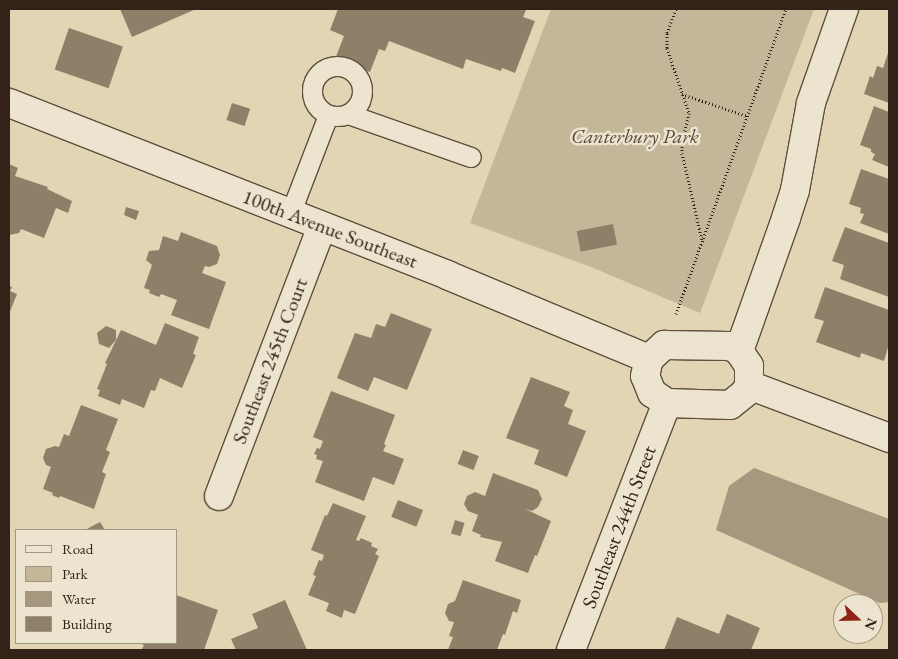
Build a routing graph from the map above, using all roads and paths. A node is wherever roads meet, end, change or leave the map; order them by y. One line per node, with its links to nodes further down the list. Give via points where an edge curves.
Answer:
1 (676, 9): 4 (path, via 667,48)
2 (786, 9): 8 (path)
3 (844, 9): 13 (street, via 812,103 795,190)
4 (682, 94): 8 (path); 12 (path, via 689,113 682,153)
5 (9, 103): 10 (street, 100th Avenue Southeast)
6 (348, 114): 7 (lane); 7 (lane, via 361,99 360,80 346,67 336,66 318,74 311,92 314,102); 9 (lane)
7 (328, 115): 10 (lane)
8 (747, 116): 12 (path)
9 (471, 156)
10 (290, 214): 11 (street, 100th Avenue Southeast)
11 (322, 226): 14 (street, 100th Avenue Southeast); 18 (street, Southeast 245th Court)
12 (702, 241): 14 (path)
13 (739, 351): 14 (street, via 719,345); 15 (street, via 750,366)
14 (657, 352): 16 (street, via 646,367 647,385 658,399)
15 (749, 385): 16 (street, via 745,393 730,404); 17 (street)
16 (667, 403): 19 (street, Southeast 244th Street)
17 (889, 438)
18 (219, 496)
19 (571, 650)

